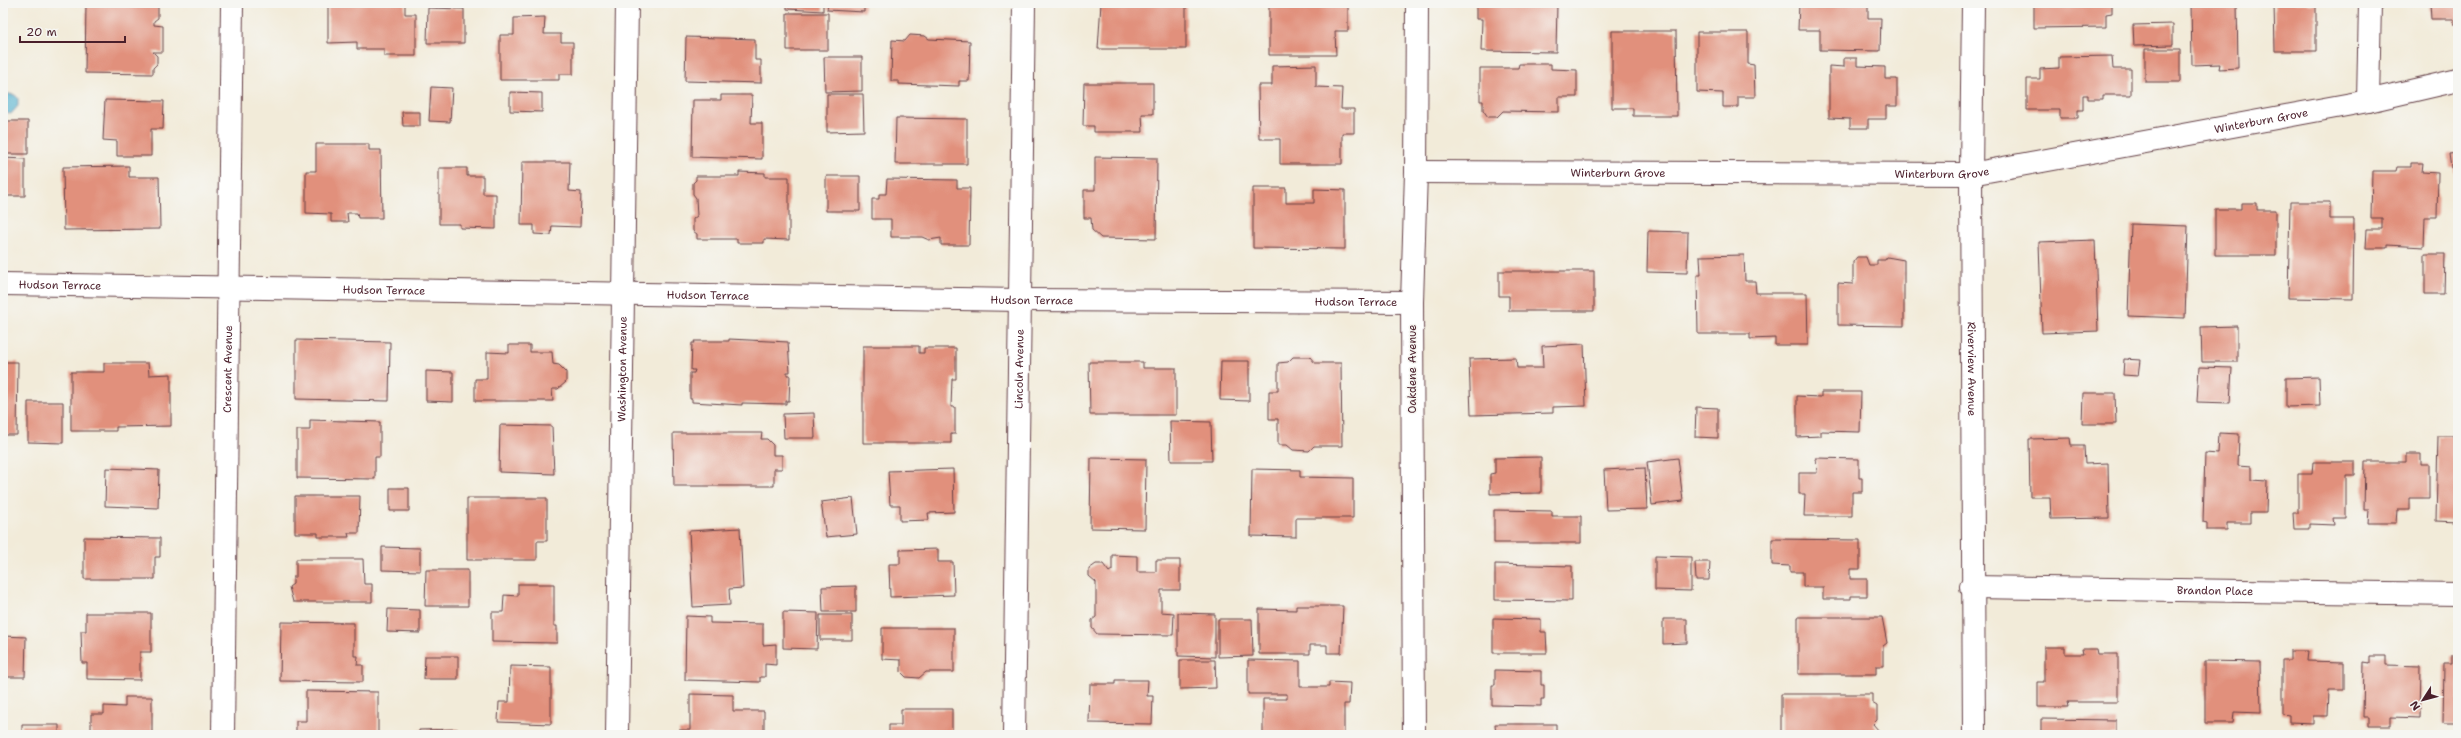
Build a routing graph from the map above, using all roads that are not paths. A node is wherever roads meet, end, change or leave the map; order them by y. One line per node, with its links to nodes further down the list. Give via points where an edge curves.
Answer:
1 (232, 3): 12 (street, Crescent Avenue)
2 (627, 3): 13 (street, Washington Avenue)
3 (1024, 3): 14 (street, Lincoln Avenue)
4 (1417, 3): 9 (street, Oakdene Avenue)
5 (1973, 3): 10 (street, Riverview Avenue)
6 (2370, 3): 8 (street)
7 (2458, 80): 8 (street, Winterburn Grove)
8 (2368, 101): 10 (street, Winterburn Grove)
9 (1416, 172): 10 (street, Winterburn Grove); 15 (street, Oakdene Avenue)
10 (1971, 174): 16 (street, Riverview Avenue)
11 (3, 284): 12 (street, Hudson Terrace)
12 (229, 287): 13 (street, Hudson Terrace); 18 (street, Crescent Avenue)
13 (623, 293): 14 (street, Hudson Terrace); 19 (street, Washington Avenue)
14 (1020, 300): 15 (street, Hudson Terrace); 20 (street, Lincoln Avenue)
15 (1412, 302): 21 (street, Oakdene Avenue)
16 (1971, 587): 17 (street, Brandon Place); 22 (street, Riverview Avenue)
17 (2458, 594)
18 (223, 735)
19 (617, 735)
20 (1014, 735)
21 (1414, 735)
22 (1974, 735)

